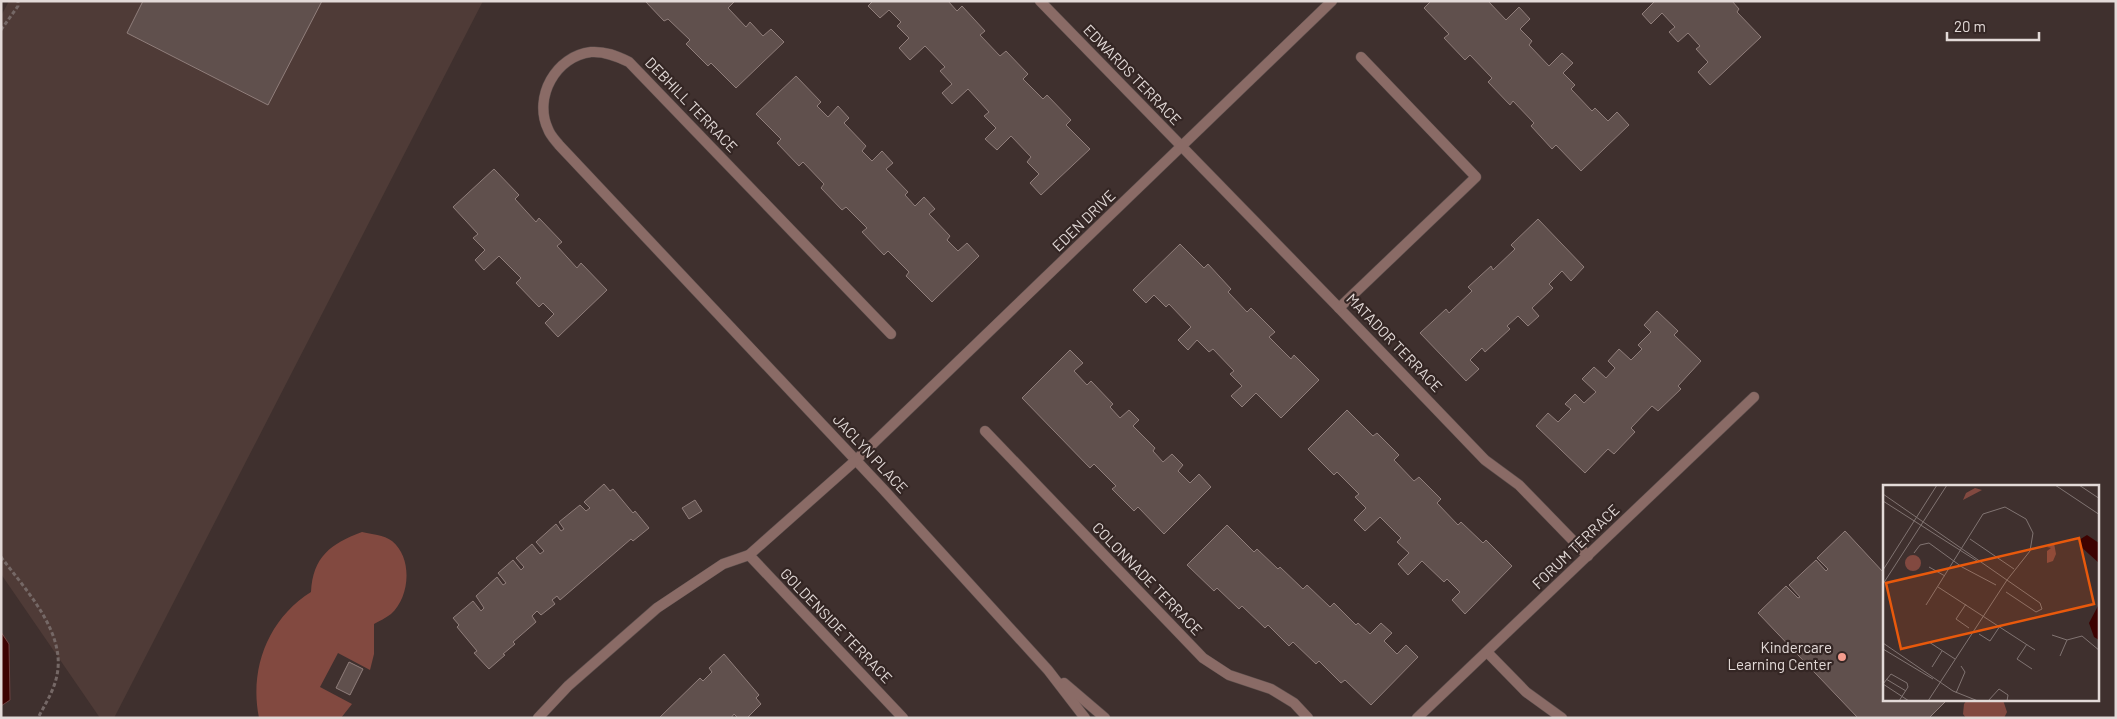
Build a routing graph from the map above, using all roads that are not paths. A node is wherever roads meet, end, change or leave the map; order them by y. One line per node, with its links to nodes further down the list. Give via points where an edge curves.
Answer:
1 (1040, 1): 4 (street, EDWARDS TERRACE)
2 (1332, 1): 4 (street, EDEN DRIVE)
3 (1361, 57): 6 (street, via 1476,177)
4 (1181, 148): 6 (street, MATADOR TERRACE); 10 (street, EDEN DRIVE)
5 (667, 260): 7 (street, DEBHILL TERRACE, via 559,145 548,129 543,110 546,89 555,72 573,58 591,52 611,54 629,62); 10 (street, JACLYN PLACE)
6 (1339, 308): 12 (street, MATADOR TERRACE, via 1485,460 1519,486)
7 (891, 334)
8 (1754, 397): 12 (street, FORUM TERRACE)
9 (985, 431): 19 (street, COLONNADE TERRACE, via 1203,658 1229,675 1271,689)
10 (856, 460): 11 (street, EDEN DRIVE); 14 (street, JACLYN PLACE)
11 (749, 554): 15 (street, via 723,564 657,608 568,686); 16 (street, GOLDENSIDE TERRACE)
12 (1588, 556): 13 (street, FORUM TERRACE)
13 (1487, 652): 20 (street, FORUM TERRACE); 21 (street, via 1526,692)
14 (1048, 670): 17 (street, JACLYN PLACE); 18 (street, JACLYN PLACE)
15 (538, 718)
16 (902, 718)
17 (1085, 718)
18 (1105, 718)
19 (1308, 718)
20 (1417, 718)
21 (1562, 718)

